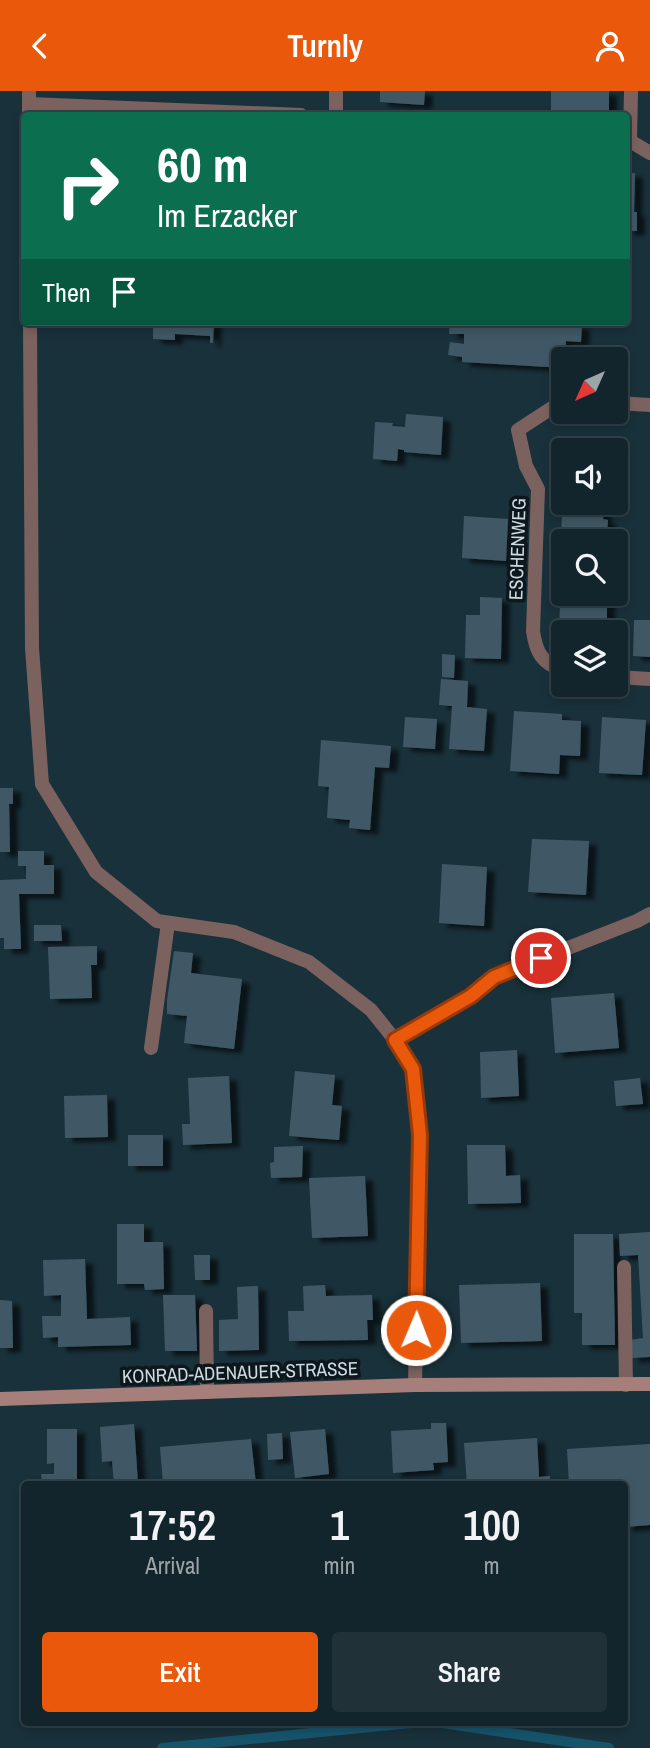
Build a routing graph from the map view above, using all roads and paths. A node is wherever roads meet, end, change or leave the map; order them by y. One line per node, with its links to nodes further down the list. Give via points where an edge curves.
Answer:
1 (336, 91): 5 (street)
2 (631, 91): 6 (street)
3 (29, 103): 4 (street)
4 (233, 112)
5 (336, 112)
6 (630, 112)
7 (630, 142): 8 (street)
8 (650, 153)
9 (30, 326): 17 (street, via 32,649 42,785 96,872 157,921)
10 (628, 404): 11 (street)
11 (650, 405)
12 (551, 408): 13 (street, ESCHENWEG, via 518,430 526,466 538,489 533,631 536,650)
13 (551, 666)
14 (628, 678): 15 (street)
15 (650, 679)
16 (650, 914): 18 (street, via 494,977 471,996)
17 (168, 923): 18 (street, via 234,932 309,962 371,1010); 19 (street)
18 (395, 1040): 23 (street, via 413,1069 420,1135)
19 (151, 1048)
20 (624, 1267): 24 (street)
21 (206, 1311): 25 (street)
22 (650, 1384): 24 (main road, KONRAD-ADENAUER-STRASSE)
23 (415, 1385): 24 (main road, KONRAD-ADENAUER-STRASSE); 25 (main road, KONRAD-ADENAUER-STRASSE)
24 (626, 1385)
25 (207, 1392): 26 (main road, KONRAD-ADENAUER-STRASSE)
26 (0, 1399)

